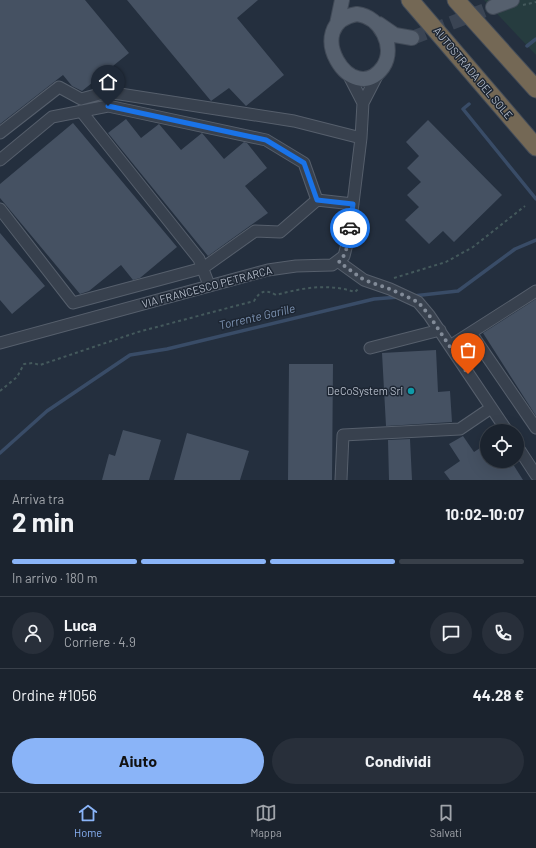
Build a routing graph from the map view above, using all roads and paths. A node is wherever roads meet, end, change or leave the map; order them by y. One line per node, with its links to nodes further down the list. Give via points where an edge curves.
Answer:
1 (342, 0): 9 (main road)
2 (347, 0): 7 (main road)
3 (410, 0): 18 (highway, AUTOSTRADA DEL SOLE)
4 (456, 0): 13 (highway)
5 (512, 0): 6 (main road)
6 (493, 7)
7 (365, 15): 8 (main road); 9 (main road, via 349,15)
8 (378, 23): 10 (main road, via 386,42); 10 (main road, via 395,35 412,38)
9 (337, 24): 12 (main road, via 331,38 332,46 338,63)
10 (387, 56): 11 (main road)
11 (381, 69): 12 (main road, via 369,77); 14 (street)
12 (348, 74): 14 (street)
13 (536, 89)
14 (363, 103): 17 (street)
15 (81, 111): 19 (street, via 52,117); 20 (street, via 108,106 266,140 304,163); 25 (street, via 199,259)
16 (0, 133): 17 (street, via 59,87 81,99 107,92 294,121)
17 (361, 138): 21 (street)
18 (536, 147)
19 (0, 160)
20 (317, 200): 21 (street); 25 (street, via 280,232 255,231)
21 (353, 204): 24 (street, via 347,249)
22 (524, 206): 27 (path, via 473,247 446,262 404,275)
23 (0, 209): 25 (street, via 73,303)
24 (339, 262): 26 (street); 28 (street, VIA FRANCESCO PETRARCA, via 324,266 268,270)
25 (203, 268): 28 (street)
26 (364, 280): 27 (street); 35 (path, via 355,292 344,288 307,287 276,295 263,291 254,301 138,332 40,365 28,362 24,364 17,377)
27 (390, 284): 30 (street, via 418,302)
28 (209, 285): 32 (street, VIA FRANCESCO PETRARCA)
29 (536, 291): 31 (street)
30 (440, 330): 33 (street); 34 (street)
31 (471, 333): 33 (street); 38 (street)
32 (0, 343)
33 (450, 346): 36 (street)
34 (370, 348)
35 (0, 391)
36 (491, 408): 37 (street); 41 (street, via 460,429 342,435)
37 (502, 424)
38 (536, 428)
39 (524, 456): 40 (street)
40 (536, 474)
41 (341, 480)

